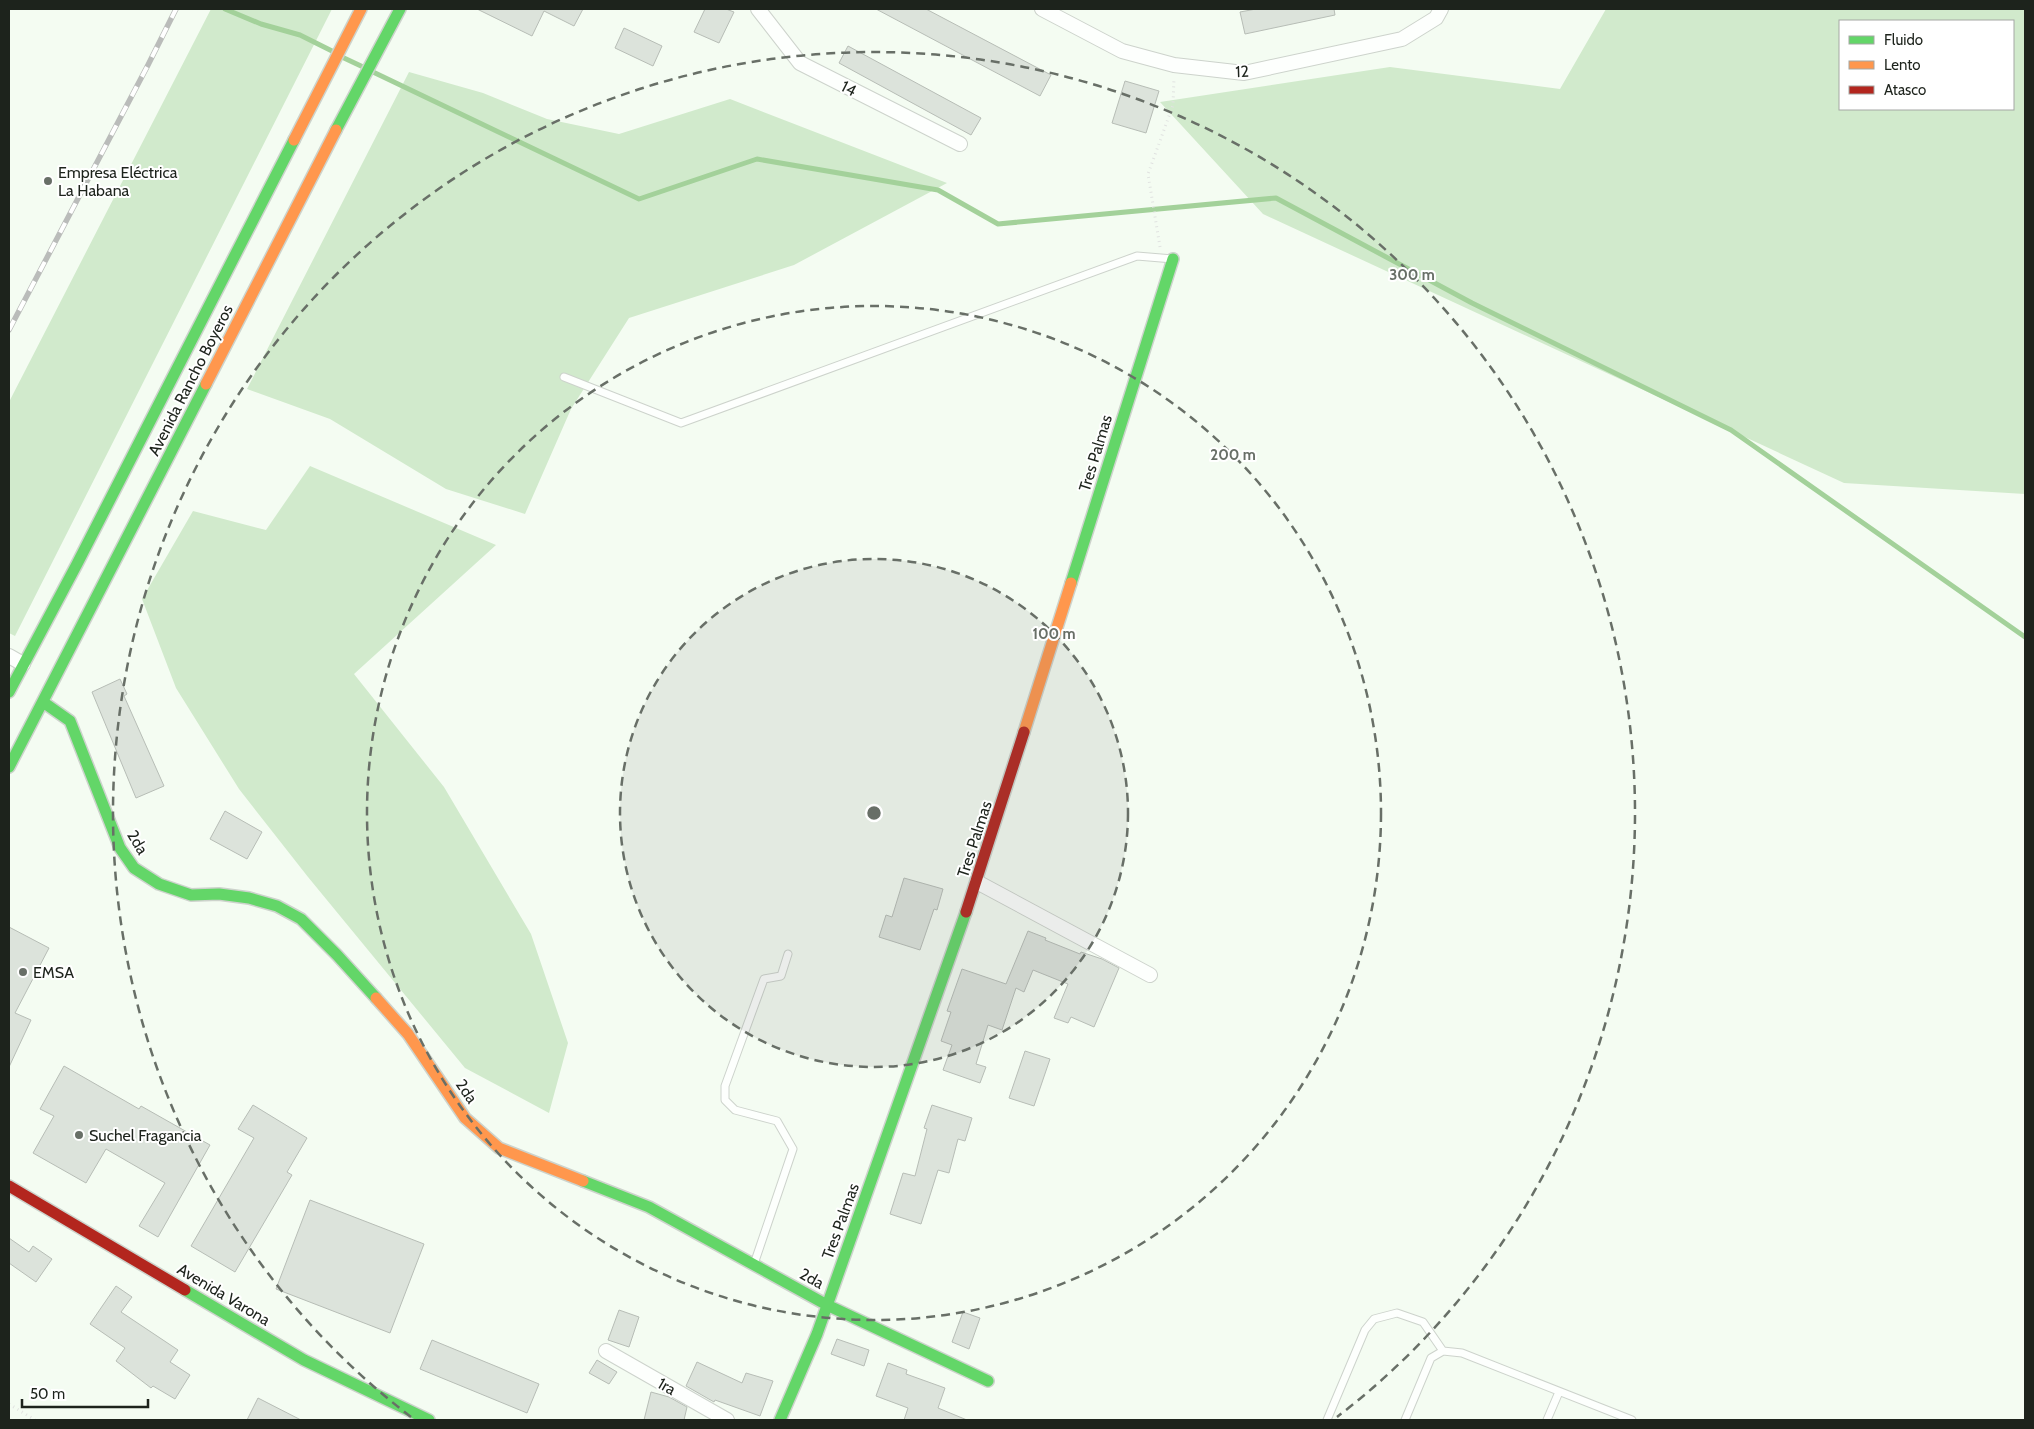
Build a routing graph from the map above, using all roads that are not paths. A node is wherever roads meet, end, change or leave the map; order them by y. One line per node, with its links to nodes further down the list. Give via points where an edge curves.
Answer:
1 (362, 9): 10 (main road, Avenida Rancho Boyeros)
2 (400, 9): 12 (main road, Avenida Rancho Boyeros)
3 (758, 9): 6 (street, 14, via 800,64)
4 (1042, 9): 5 (street, 12, via 1122,51 1174,65 1244,73 1402,39 1436,18)
5 (1441, 9)
6 (960, 144)
7 (1168, 259): 8 (lane, via 1137,256 681,423); 14 (main road, Tres Palmas)
8 (564, 377)
9 (9, 656): 10 (street)
10 (23, 664): 11 (main road, Avenida Rancho Boyeros)
11 (9, 692)
12 (43, 702): 13 (main road, Avenida Rancho Boyeros); 18 (main road, 2da, via 70,721 120,848 134,868 159,884 191,895 249,898 277,906 301,918 408,1034 465,1118 499,1148 649,1207)
13 (9, 767)
14 (977, 882): 16 (street); 19 (main road, Tres Palmas)
15 (788, 954): 18 (lane, via 781,976 764,979 724,1086 725,1100 735,1110 777,1122 793,1149)
16 (1150, 975)
17 (9, 1186): 24 (main road, Avenida Varona, via 304,1360)
18 (754, 1264): 19 (main road, 2da)
19 (827, 1305): 22 (main road, 2da); 26 (main road, Tres Palmas)
20 (606, 1351): 25 (street, 1ra)
21 (1443, 1352): 23 (lane, via 1462,1353); 27 (lane, via 1423,1322 1397,1313 1374,1319 1365,1330); 28 (lane, via 1431,1358)
22 (988, 1381)
23 (1559, 1392): 29 (lane); 30 (lane)
24 (429, 1420)
25 (727, 1420)
26 (780, 1420)
27 (1327, 1420)
28 (1405, 1420)
29 (1547, 1420)
30 (1632, 1420)

